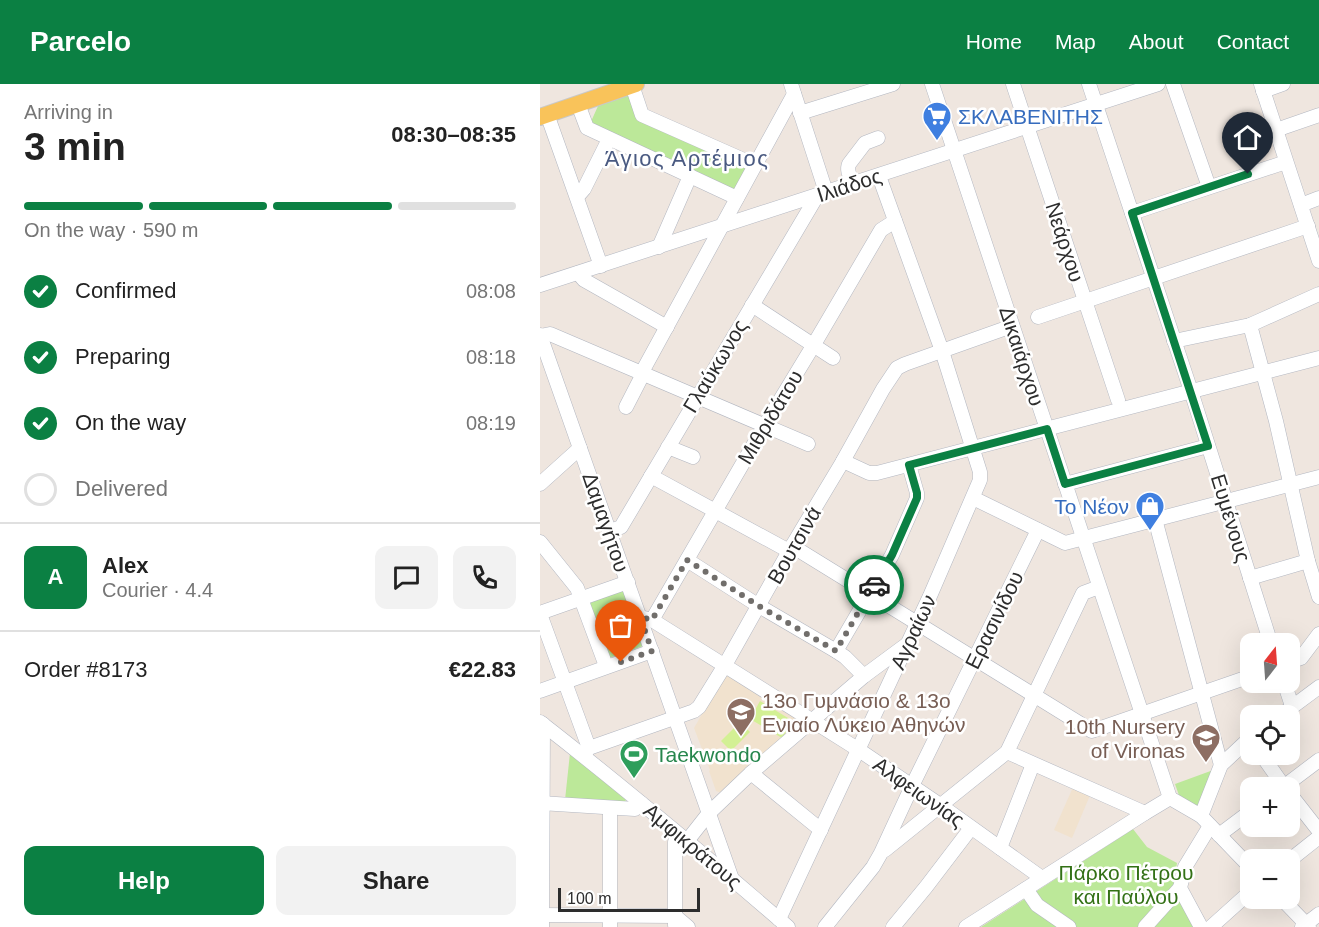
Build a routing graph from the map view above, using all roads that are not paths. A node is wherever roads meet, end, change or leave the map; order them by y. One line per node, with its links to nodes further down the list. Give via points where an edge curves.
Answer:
1 (893, 84): 13 (street)
2 (932, 84): 20 (street, Δικαιάρχου)
3 (1013, 84): 16 (street, Νεάρχου)
4 (1089, 84): 12 (street, Ευμένους)
5 (1158, 84): 12 (street, Ιλιάδος)
6 (1173, 84): 26 (street)
7 (1283, 84): 9 (street)
8 (629, 85): 11 (main road); 22 (street, via 642,115)
9 (1262, 87): 17 (street)
10 (792, 89): 13 (street); 22 (street)
11 (578, 104): 15 (main road); 19 (street, via 587,128)
12 (1095, 104): 16 (street, Ιλιάδος); 32 (street, Ευμένους)
13 (800, 113): 27 (street)
14 (1319, 115): 17 (street)
15 (544, 116): 28 (street)
16 (1027, 127): 20 (street, Ιλιάδος); 43 (street, Νεάρχου)
17 (1276, 130): 21 (street)
18 (878, 138): 25 (street, via 865,143 849,164)
19 (609, 139): 23 (street); 28 (street)
20 (954, 151): 24 (street, Ιλιάδος); 47 (street, Δικαιάρχου)
21 (1286, 162): 26 (street); 31 (street)
22 (755, 165): 29 (street)
23 (690, 176): 29 (street); 36 (street)
24 (879, 176): 25 (street, Ιλιάδος); 33 (street)
25 (853, 184): 27 (street, Ιλιάδος)
26 (1209, 188): 32 (street)
27 (821, 194): 34 (street, Ιλιάδος); 44 (street, Γλαύκωνος)
28 (577, 197): 38 (street)
29 (737, 198): 34 (street)
30 (1319, 198): 31 (street)
31 (1301, 205): 35 (street)
32 (1132, 213): 40 (street, Ευμένους)
33 (895, 221): 51 (street, Μιθριδάτου, via 881,230); 52 (street)
34 (722, 226): 36 (street, Ιλιάδος); 48 (street)
35 (1308, 226): 37 (street); 40 (street)
36 (659, 247): 38 (street, Ιλιάδος)
37 (1319, 261)
38 (601, 266): 39 (street, Ιλιάδος)
39 (578, 273): 41 (street, Ιλιάδος); 48 (street)
40 (1154, 278): 43 (street); 50 (street, Ευμένους)
41 (540, 285)
42 (1319, 294): 46 (street)
43 (1084, 301): 45 (street); 59 (street, Νεάρχου)
44 (752, 305): 51 (street); 58 (street, Γλαύκωνος)
45 (1038, 317)
46 (1250, 325): 50 (street); 55 (street)
47 (1012, 326): 52 (street); 62 (street, Δικαιάρχου)
48 (667, 327): 56 (street)
49 (540, 335): 56 (street, via 550,334); 66 (street, Δαμαγήτου)
50 (1174, 341): 57 (street, Ευμένους)
51 (813, 346): 53 (street); 61 (street, Μιθριδάτου)
52 (942, 351): 67 (street); 69 (street, Βουτσινά, via 897,369)
53 (833, 358)
54 (1319, 358): 55 (street)
55 (1263, 372): 57 (street); 75 (street)
56 (642, 374): 58 (street); 60 (street)
57 (1191, 391): 62 (street); 64 (street, Ευμένους)
58 (697, 397): 61 (street); 65 (street, Γλαύκωνος)
59 (1118, 400)
60 (626, 407)
61 (765, 425): 63 (street); 78 (street, Μιθριδάτου)
62 (1047, 429): 67 (street); 74 (street, Δικαιάρχου)
63 (808, 444)
64 (1208, 446): 74 (street); 77 (street, Ευμένους)
65 (668, 447): 68 (street); 71 (street, Γλαύκωνος)
66 (580, 448): 73 (street); 81 (street, Δαμαγήτου)
67 (972, 449): 70 (street); 76 (street, Αγραίων, via 980,472)
68 (693, 457)
69 (843, 461): 70 (street, via 869,473); 84 (street, Βουτσινά)
70 (909, 465): 90 (street, via 917,498 892,555)
71 (651, 476): 78 (street); 81 (street, Γλαύκωνος, via 621,527)
72 (1319, 477): 75 (street)
73 (540, 484)
74 (1065, 484): 82 (street, Δικαιάρχου)
75 (1290, 485): 77 (street); 86 (street)
76 (973, 498): 80 (street); 96 (street, Αγραίων)
77 (1225, 501): 79 (street); 87 (street, Ευμένους)
78 (715, 510): 84 (street); 85 (street, Μιθριδάτου)
79 (1155, 519): 82 (street); 111 (street)
80 (1038, 530): 82 (street, via 1065,543); 103 (street, Ερασινίδου)
81 (609, 531): 88 (street, Δαμαγήτου)
82 (1083, 538): 89 (street, Δικαιάρχου)
83 (540, 542): 92 (street)
84 (791, 549): 90 (street); 93 (street, Βουτσινά)
85 (687, 560): 93 (street); 95 (street, Μιθριδάτου)
86 (1308, 561): 87 (street); 91 (street)
87 (1250, 578): 97 (street, Ευμένους)
88 (628, 582): 92 (street); 95 (street, Δαμαγήτου)
89 (1099, 587): 112 (street, via 1083,593); 114 (street, Δικαιάρχου)
90 (869, 594): 96 (street); 101 (street)
91 (1319, 597)
92 (582, 598): 94 (street); 105 (street)
93 (759, 606): 101 (street); 104 (street, Βουτσινά)
94 (540, 614): 108 (street)
95 (646, 619): 100 (street, Δαμαγήτου); 104 (street, Αλφειωνίας)
96 (916, 622): 99 (street, Αγραίων); 103 (street)
97 (1268, 633)
98 (1316, 644): 102 (street)
99 (907, 645): 106 (street); 119 (street, Αγραίων)
100 (652, 651): 105 (street); 115 (street, Δαμαγήτου)
101 (836, 651): 106 (street)
102 (1300, 658)
103 (975, 659): 112 (street); 127 (street, Ερασινίδου)
104 (725, 665): 115 (street, Βουτσινά, via 699,707); 116 (street, Αλφειωνίας)
105 (606, 666): 108 (street)
106 (864, 676): 116 (street)
107 (1240, 680): 111 (street)
108 (564, 681): 110 (street); 120 (street)
109 (1319, 687): 113 (street)
110 (540, 690)
111 (1201, 693): 114 (street); 124 (street)
112 (1034, 696): 114 (street, via 1092,731); 121 (street)
113 (1293, 705)
114 (1142, 714): 128 (street, Δικαιάρχου)
115 (675, 717): 120 (street, Βουτσινά); 134 (street, Δαμαγήτου)
116 (813, 720): 119 (street, Αλφειωνίας); 125 (street)
117 (542, 723): 120 (street, Αμφικράτους); 130 (street)
118 (1240, 748): 124 (street)
119 (859, 750): 127 (street, Αλφειωνίας); 139 (street, Αγραίων)
120 (586, 752): 129 (street, Αμφικράτους)
121 (1007, 752): 123 (street); 131 (street)
122 (1319, 760): 126 (street)
123 (1033, 764): 135 (street); 143 (street)
124 (1221, 765): 137 (street)
125 (751, 773): 134 (street); 139 (street)
126 (1299, 777)
127 (912, 786): 131 (street, Αλφειωνίας); 145 (street, Ερασινίδου)
128 (1170, 798): 135 (street); 137 (street)
129 (642, 803): 132 (street, via 635,809); 142 (street, Αμφικράτους)
130 (541, 804): 132 (street); 154 (street)
131 (940, 805): 138 (street, Αλφειωνίας); 145 (street)
132 (610, 808): 155 (street)
133 (1300, 808): 140 (street)
134 (709, 813): 142 (street); 148 (street, Δαμαγήτου)
135 (1145, 813): 147 (street)
136 (1240, 815): 137 (street)
137 (1210, 826): 146 (street); 149 (street, via 1185,867)
138 (971, 828): 143 (street, Αλφειωνίας); 161 (street)
139 (822, 830): 157 (street, Αγραίων)
140 (1319, 831)
141 (1319, 837): 144 (street)
142 (683, 839): 148 (street, Αμφικράτους); 156 (street, via 675,842)
143 (1000, 848): 147 (street, Αλφειωνίας)
144 (1300, 852)
145 (881, 853): 160 (street, Ερασινίδου)
146 (1240, 857)
147 (1042, 878): 150 (street)
148 (732, 879): 157 (street, Αμφικράτους)
149 (1180, 888): 164 (street); 165 (street)
150 (1026, 889): 162 (street); 163 (street, via 1037,905)
151 (1240, 901): 166 (street)
152 (1290, 909): 158 (street)
153 (1319, 914): 158 (street)
154 (541, 919): 155 (street)
155 (610, 921): 156 (street)
156 (675, 921): 159 (street)
157 (784, 923)
158 (1305, 926)
159 (688, 927)
160 (825, 927)
161 (893, 927)
162 (966, 927)
163 (1069, 927)
164 (1145, 927)
165 (1201, 927)
166 (1211, 927)

